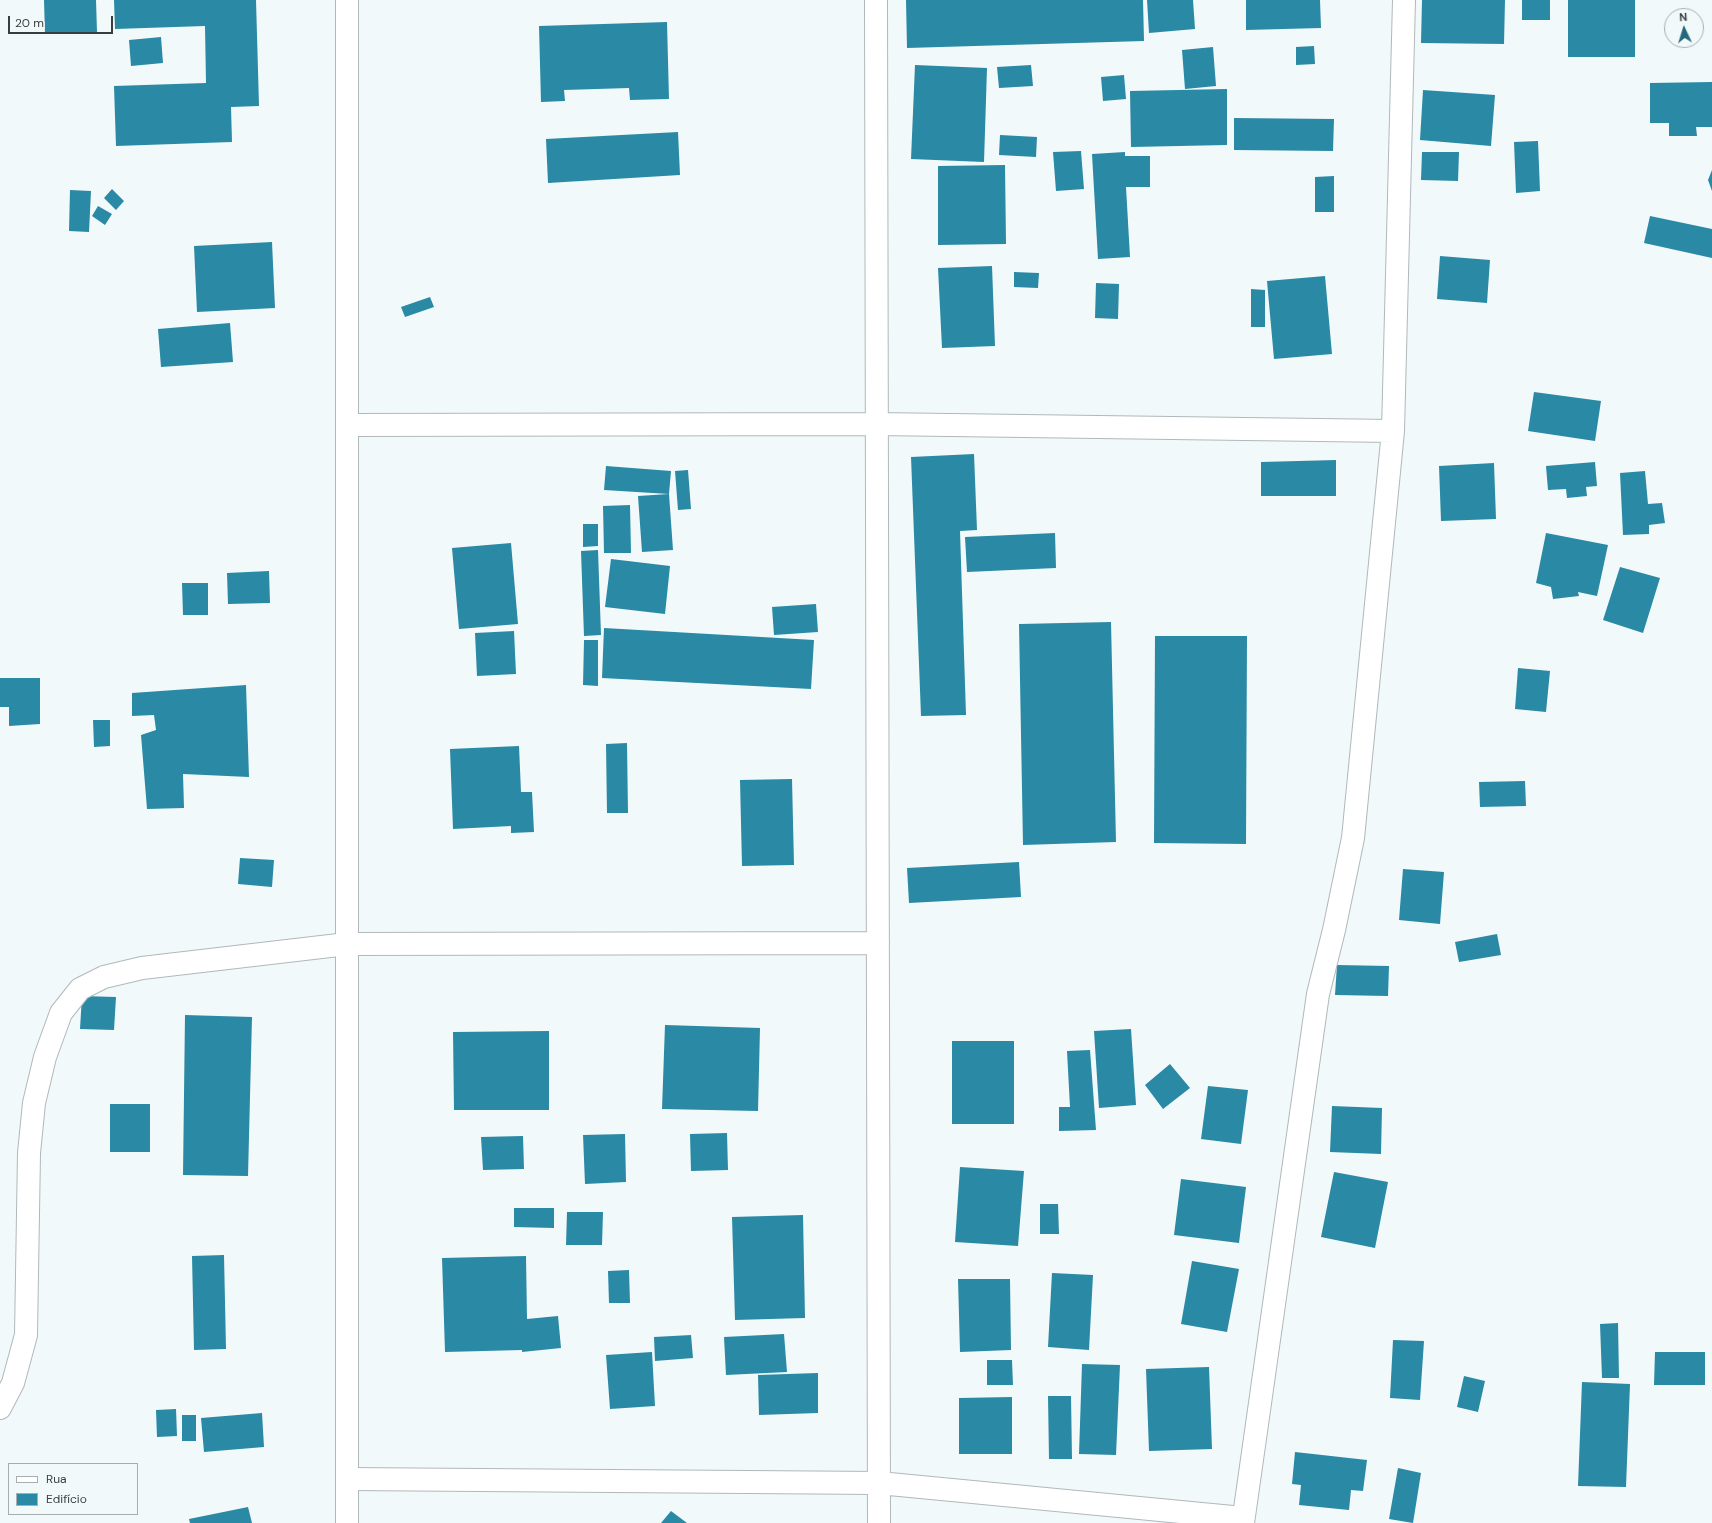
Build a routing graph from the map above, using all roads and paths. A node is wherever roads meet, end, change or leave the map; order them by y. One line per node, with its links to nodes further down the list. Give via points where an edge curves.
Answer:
1 (347, 0): 5 (street)
2 (876, 0): 4 (street)
3 (1404, 0): 6 (street)
4 (876, 424): 5 (street); 6 (street); 7 (street)
5 (347, 425): 8 (street)
6 (1392, 431): 12 (street, via 1353,838 1318,994)
7 (878, 943): 8 (street); 11 (street)
8 (347, 944): 9 (street, via 142,968 104,976 80,989 61,1013 45,1057 34,1103 29,1153 26,1335 13,1383); 10 (street)
9 (0, 1408)
10 (347, 1479): 11 (street); 13 (street)
11 (879, 1483): 12 (street); 14 (street)
12 (1243, 1520)
13 (347, 1523)
14 (879, 1523)

